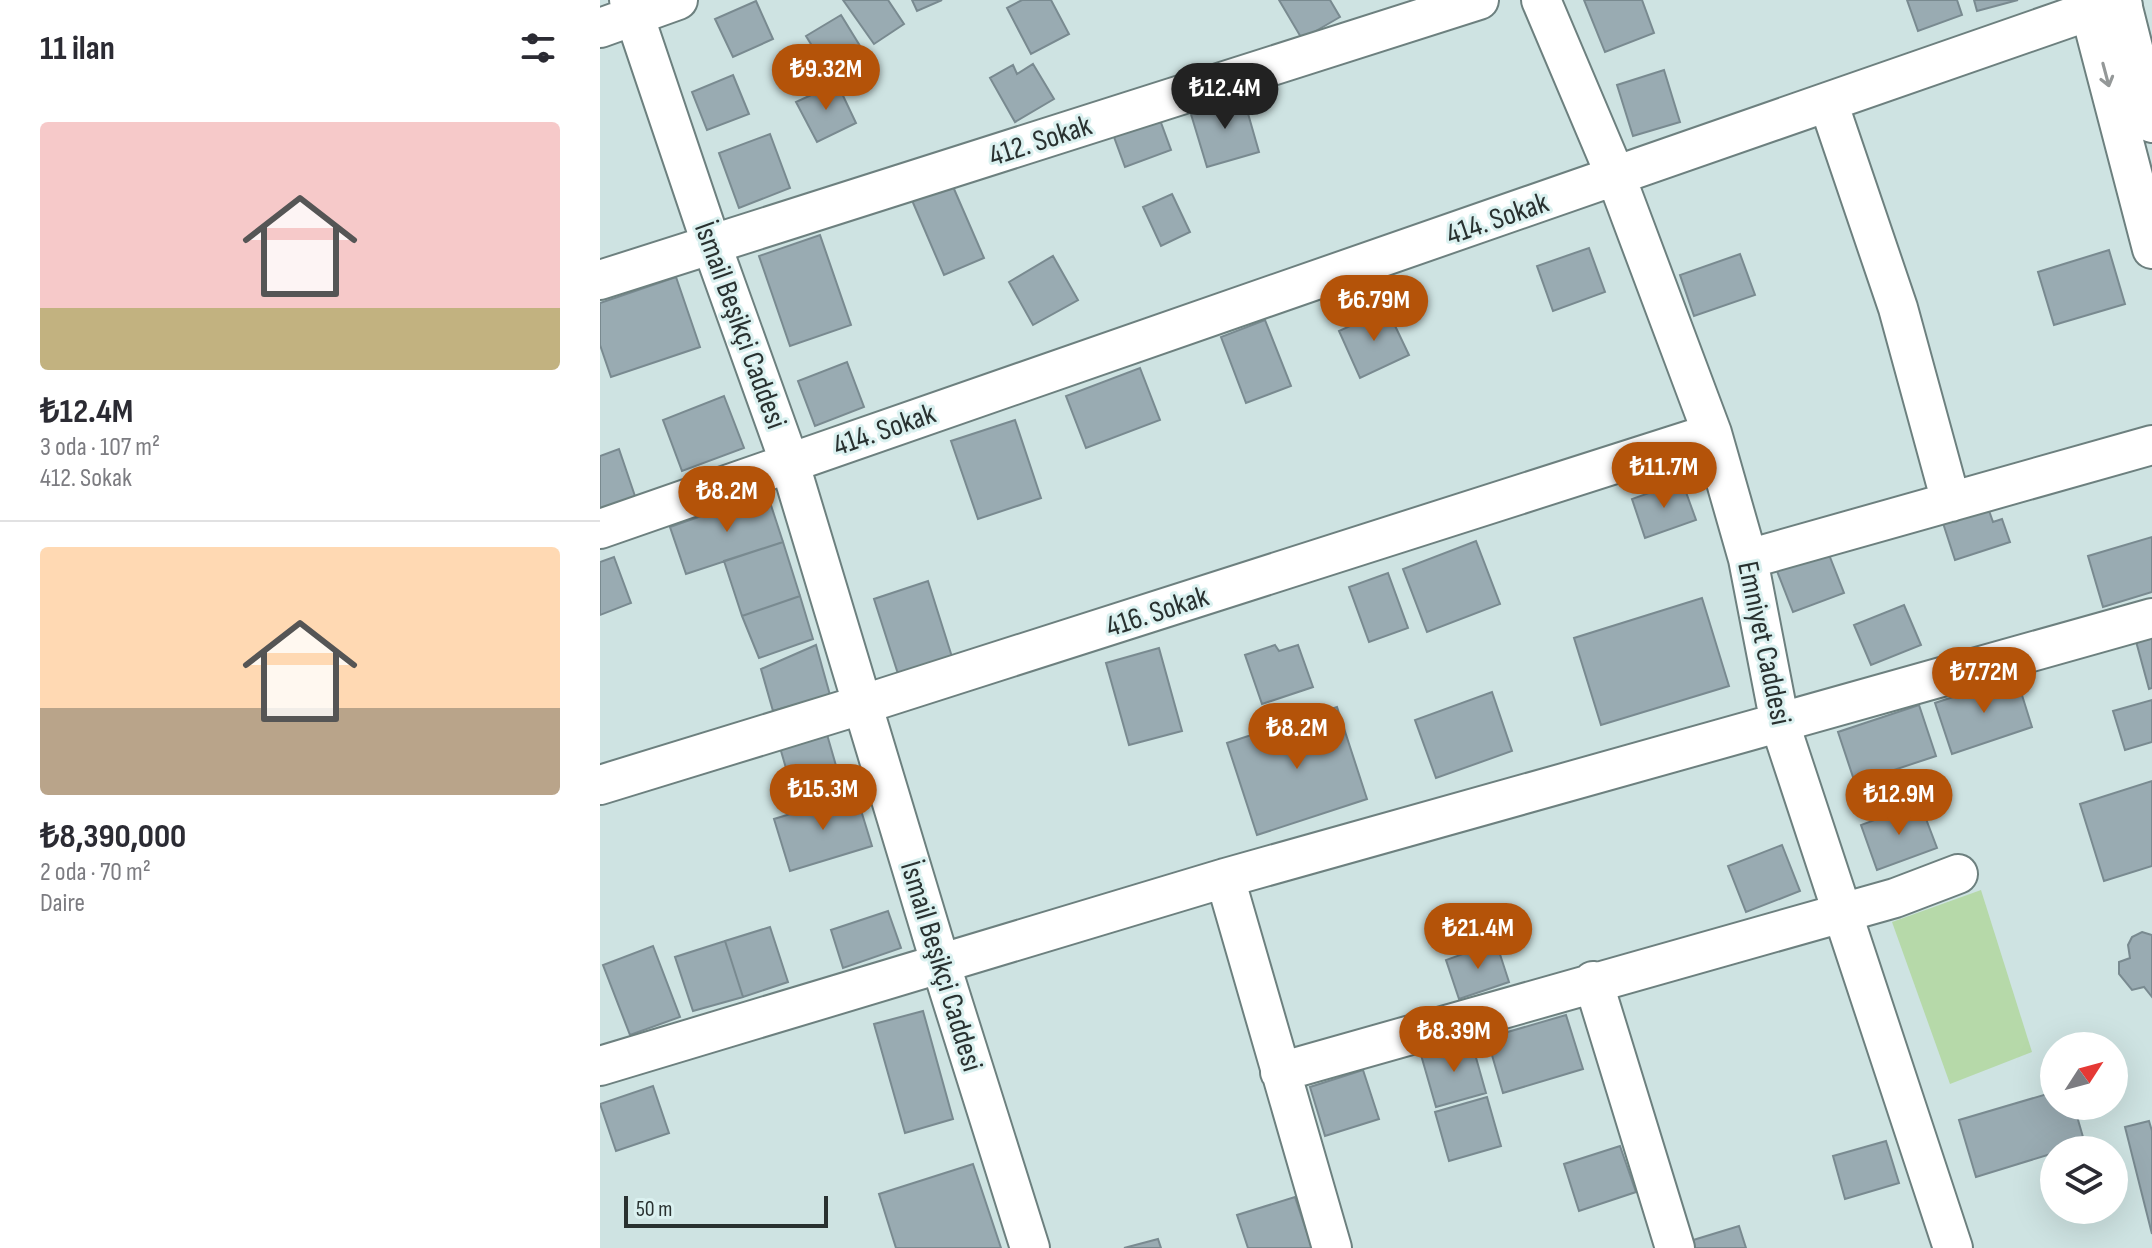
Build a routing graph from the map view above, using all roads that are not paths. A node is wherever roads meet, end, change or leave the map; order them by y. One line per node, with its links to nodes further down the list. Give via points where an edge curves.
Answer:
1 (678, 0): 5 (street)
2 (1479, 0): 9 (street, 412. Sokak)
3 (1541, 0): 8 (street, Emniyet Caddesi)
4 (2105, 4): 6 (street, 414. Sokak); 7 (street); 10 (street, one-way to 10)
5 (621, 14): 9 (street, İsmail Beşikçi Caddesi)
6 (1828, 102): 8 (street, 414. Sokak); 15 (street, via 1898,308)
7 (2152, 123)
8 (1616, 177): 12 (street, Emniyet Caddesi); 14 (street, 414. Sokak)
9 (712, 246): 11 (street, 412. Sokak); 14 (street, İsmail Beşikçi Caddesi)
10 (2152, 249)
11 (600, 280)
12 (1712, 433): 17 (street, Emniyet Caddesi); 19 (street, 416. Sokak)
13 (2152, 445): 15 (street)
14 (789, 461): 16 (street, 414. Sokak); 19 (street, İsmail Beşikçi Caddesi)
15 (1951, 502): 17 (street)
16 (600, 529)
17 (1748, 559): 20 (street, Emniyet Caddesi)
18 (2152, 618): 20 (street)
19 (864, 704): 21 (street, 416. Sokak); 25 (street, İsmail Beşikçi Caddesi)
20 (1780, 724): 23 (street); 24 (street, Emniyet Caddesi)
21 (600, 785)
22 (1958, 874): 24 (street)
23 (1225, 878): 25 (street); 28 (street)
24 (1841, 913): 26 (street); 32 (street, Emniyet Caddesi)
25 (940, 962): 27 (street); 29 (street, İsmail Beşikçi Caddesi)
26 (1593, 981): 28 (street); 31 (street)
27 (600, 1066)
28 (1280, 1072): 30 (street)
29 (1030, 1248)
30 (1332, 1248)
31 (1675, 1248)
32 (1953, 1248)

